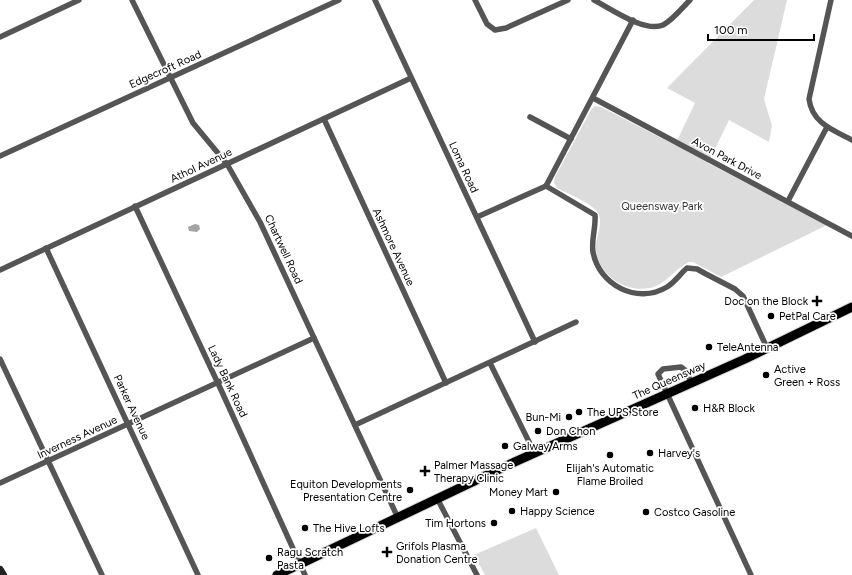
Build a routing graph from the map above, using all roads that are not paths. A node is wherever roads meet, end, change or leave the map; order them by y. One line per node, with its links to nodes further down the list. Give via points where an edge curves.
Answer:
1 (79, 0): 11 (street)
2 (132, 0): 12 (street, Chartwell Road)
3 (339, 0): 12 (street, Edgecroft Road)
4 (375, 0): 13 (street, Loma Road)
5 (475, 0): 6 (street, via 487,24 495,30 506,28)
6 (568, 0)
7 (594, 0): 10 (street)
8 (690, 0): 10 (street, via 670,20 658,26 652,27)
9 (831, 0): 17 (street, via 809,99 814,116)
10 (633, 20): 14 (street)
11 (0, 37)
12 (169, 78): 20 (street, Edgecroft Road); 21 (street, Chartwell Road, via 199,132)
13 (411, 78): 16 (street, Athol Avenue); 25 (street, Loma Road)
14 (593, 98): 18 (street); 23 (street, Avon Park Drive)
15 (530, 118): 18 (street)
16 (324, 119): 21 (street, Athol Avenue); 37 (street, Ashmore Avenue)
17 (827, 127): 19 (street); 23 (street)
18 (571, 139): 22 (street)
19 (852, 140)
20 (0, 156)
21 (227, 164): 24 (street, Athol Avenue); 31 (street, Chartwell Road, via 260,222)
22 (546, 186): 25 (street); 33 (street, via 595,215 593,252 600,272 611,283 633,293 650,292 666,287 687,268 697,269 743,296)
23 (788, 201): 26 (street, Avon Park Drive)
24 (136, 206): 27 (street, Athol Avenue); 36 (street, Lady Bank Road)
25 (476, 217): 32 (street, Loma Road)
26 (852, 236)
27 (46, 248): 28 (street, Athol Avenue); 40 (street, Parker Avenue)
28 (0, 270)
29 (852, 307): 33 (main road, The Queensway)
30 (576, 322): 32 (street)
31 (314, 338): 36 (street, Inverness Avenue); 41 (street, Chartwell Road)
32 (535, 342): 35 (street)
33 (767, 348): 38 (main road, The Queensway)
34 (0, 359): 43 (street)
35 (490, 362): 37 (street); 42 (street)
36 (218, 383): 40 (street, Inverness Avenue); 47 (street, Lady Bank Road)
37 (446, 383): 41 (street)
38 (692, 384): 39 (main road, The Queensway); 39 (street, via 686,371 681,367 663,369 658,375)
39 (666, 394): 42 (main road, The Queensway); 55 (street)
40 (129, 424): 43 (street, Inverness Avenue); 51 (street, Parker Avenue)
41 (355, 425): 46 (street, Chartwell Road)
42 (535, 454): 45 (main road, The Queensway)
43 (48, 461): 44 (street, Inverness Avenue); 50 (street)
44 (0, 484)
45 (438, 500): 46 (main road, The Queensway); 54 (street)
46 (398, 518): 47 (main road, The Queensway)
47 (299, 564): 52 (main road, The Queensway); 53 (street, Lady Bank Road)
48 (0, 570): 49 (main road)
49 (2, 575)
50 (102, 575)
51 (198, 575)
52 (277, 575)
53 (305, 575)
54 (477, 575)
55 (751, 575)

